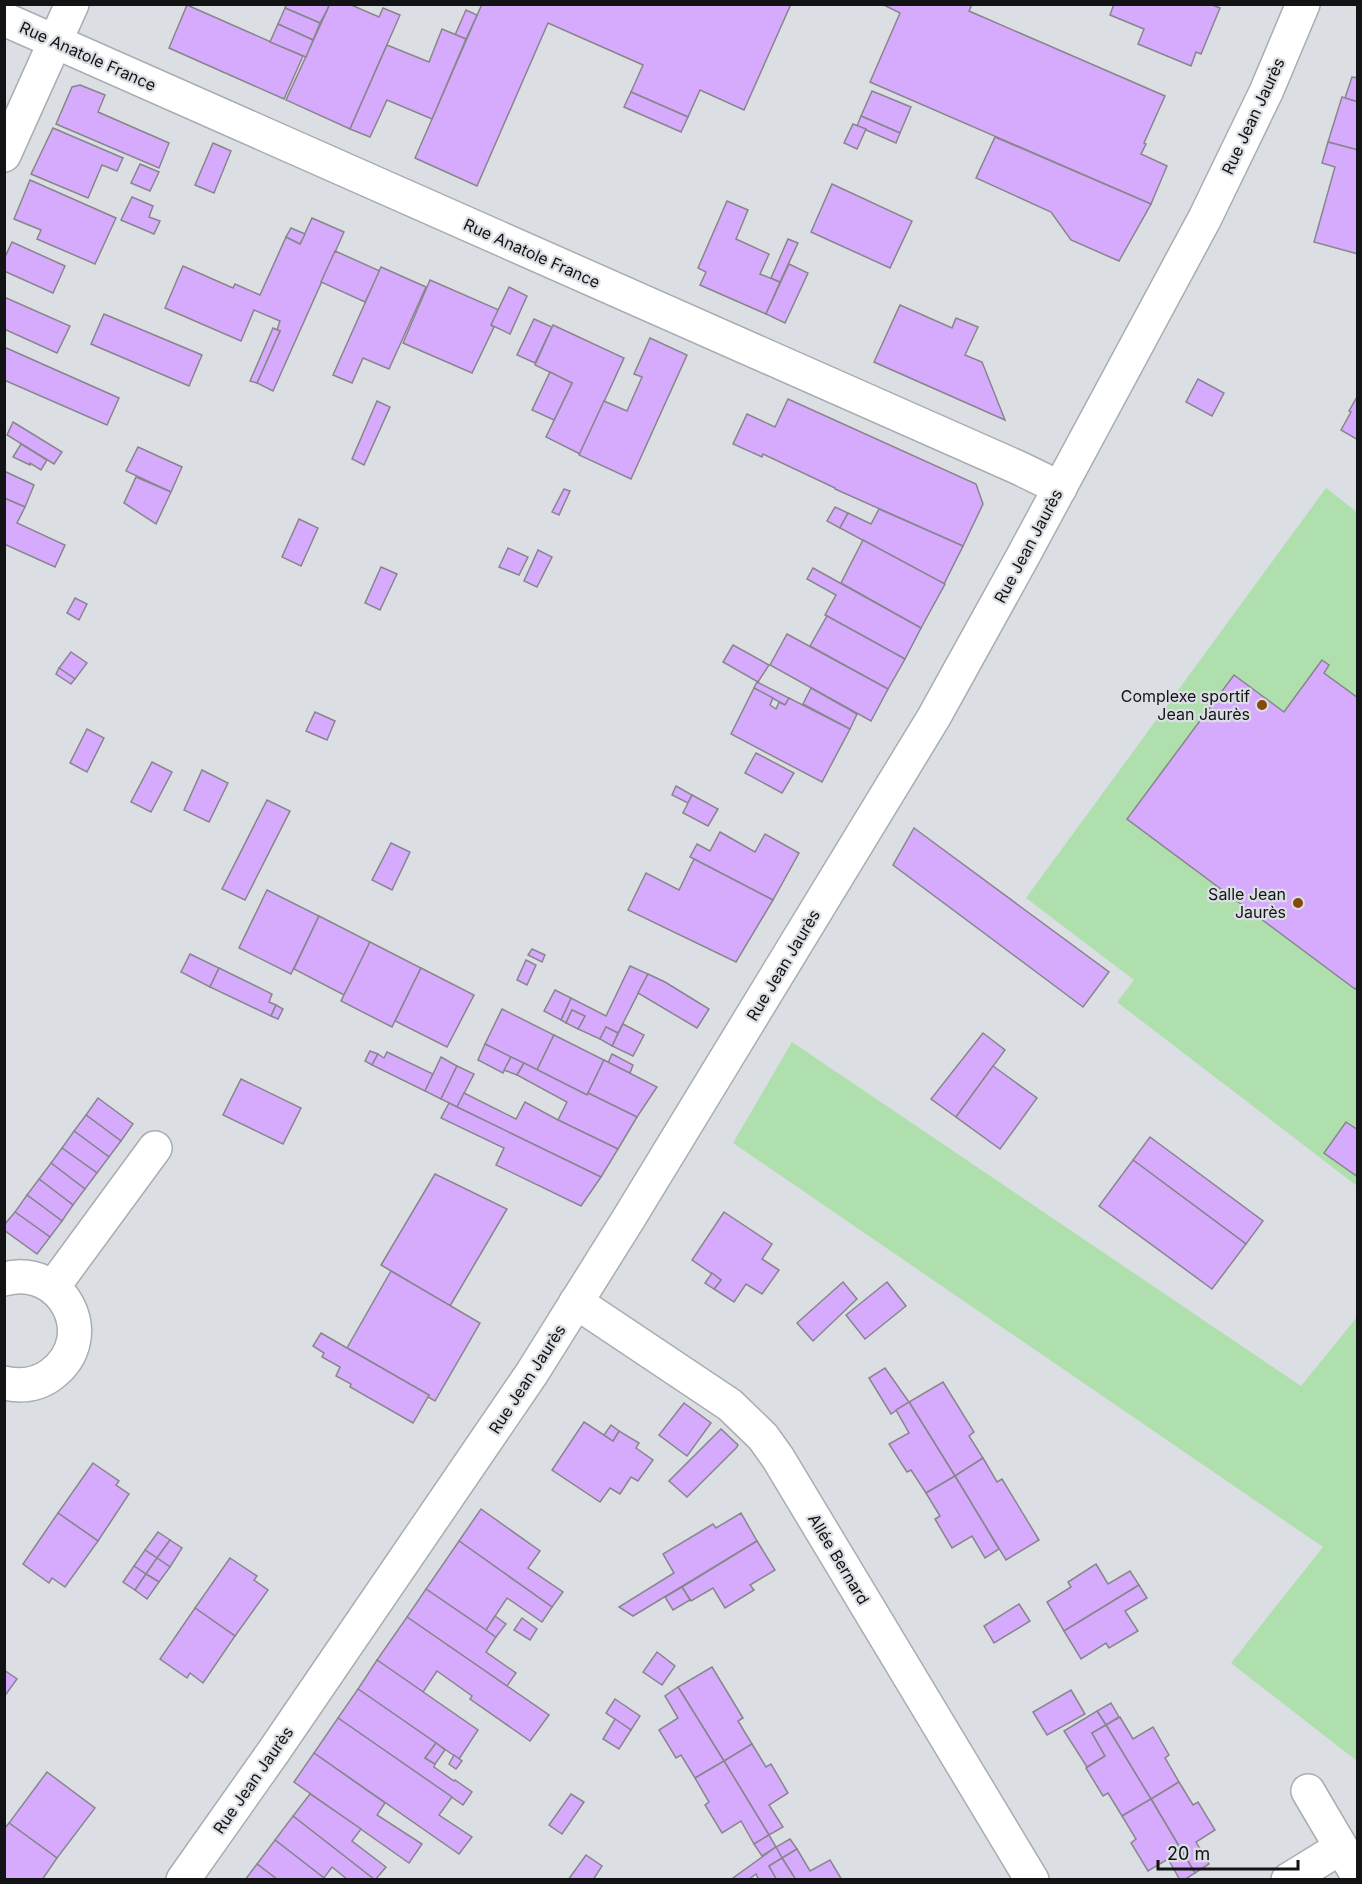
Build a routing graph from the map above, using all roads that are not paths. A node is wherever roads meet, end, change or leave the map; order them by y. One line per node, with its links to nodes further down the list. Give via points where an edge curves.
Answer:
1 (72, 4): 4 (street)
2 (1303, 4): 6 (street, Rue Jean Jaurès, via 1205,218)
3 (4, 19): 4 (street, Rue Anatole France)
4 (56, 41): 5 (street); 6 (street, Rue Anatole France)
5 (4, 155)
6 (1060, 488): 10 (street, Rue Jean Jaurès, via 934,717)
7 (155, 1148): 9 (street)
8 (4, 1279): 9 (street, via 33,1277)
9 (53, 1287): 11 (street, via 74,1319 72,1348 62,1365 46,1378 28,1385)
10 (576, 1302): 15 (street, Rue Jean Jaurès, via 413,1549); 16 (street, Allée Bernard, via 730,1405 763,1437)
11 (5, 1386)
12 (1308, 1791): 13 (street)
13 (1340, 1848): 14 (street); 17 (street)
14 (1358, 1876)
15 (183, 1880)
16 (1032, 1880)
17 (1288, 1880)

